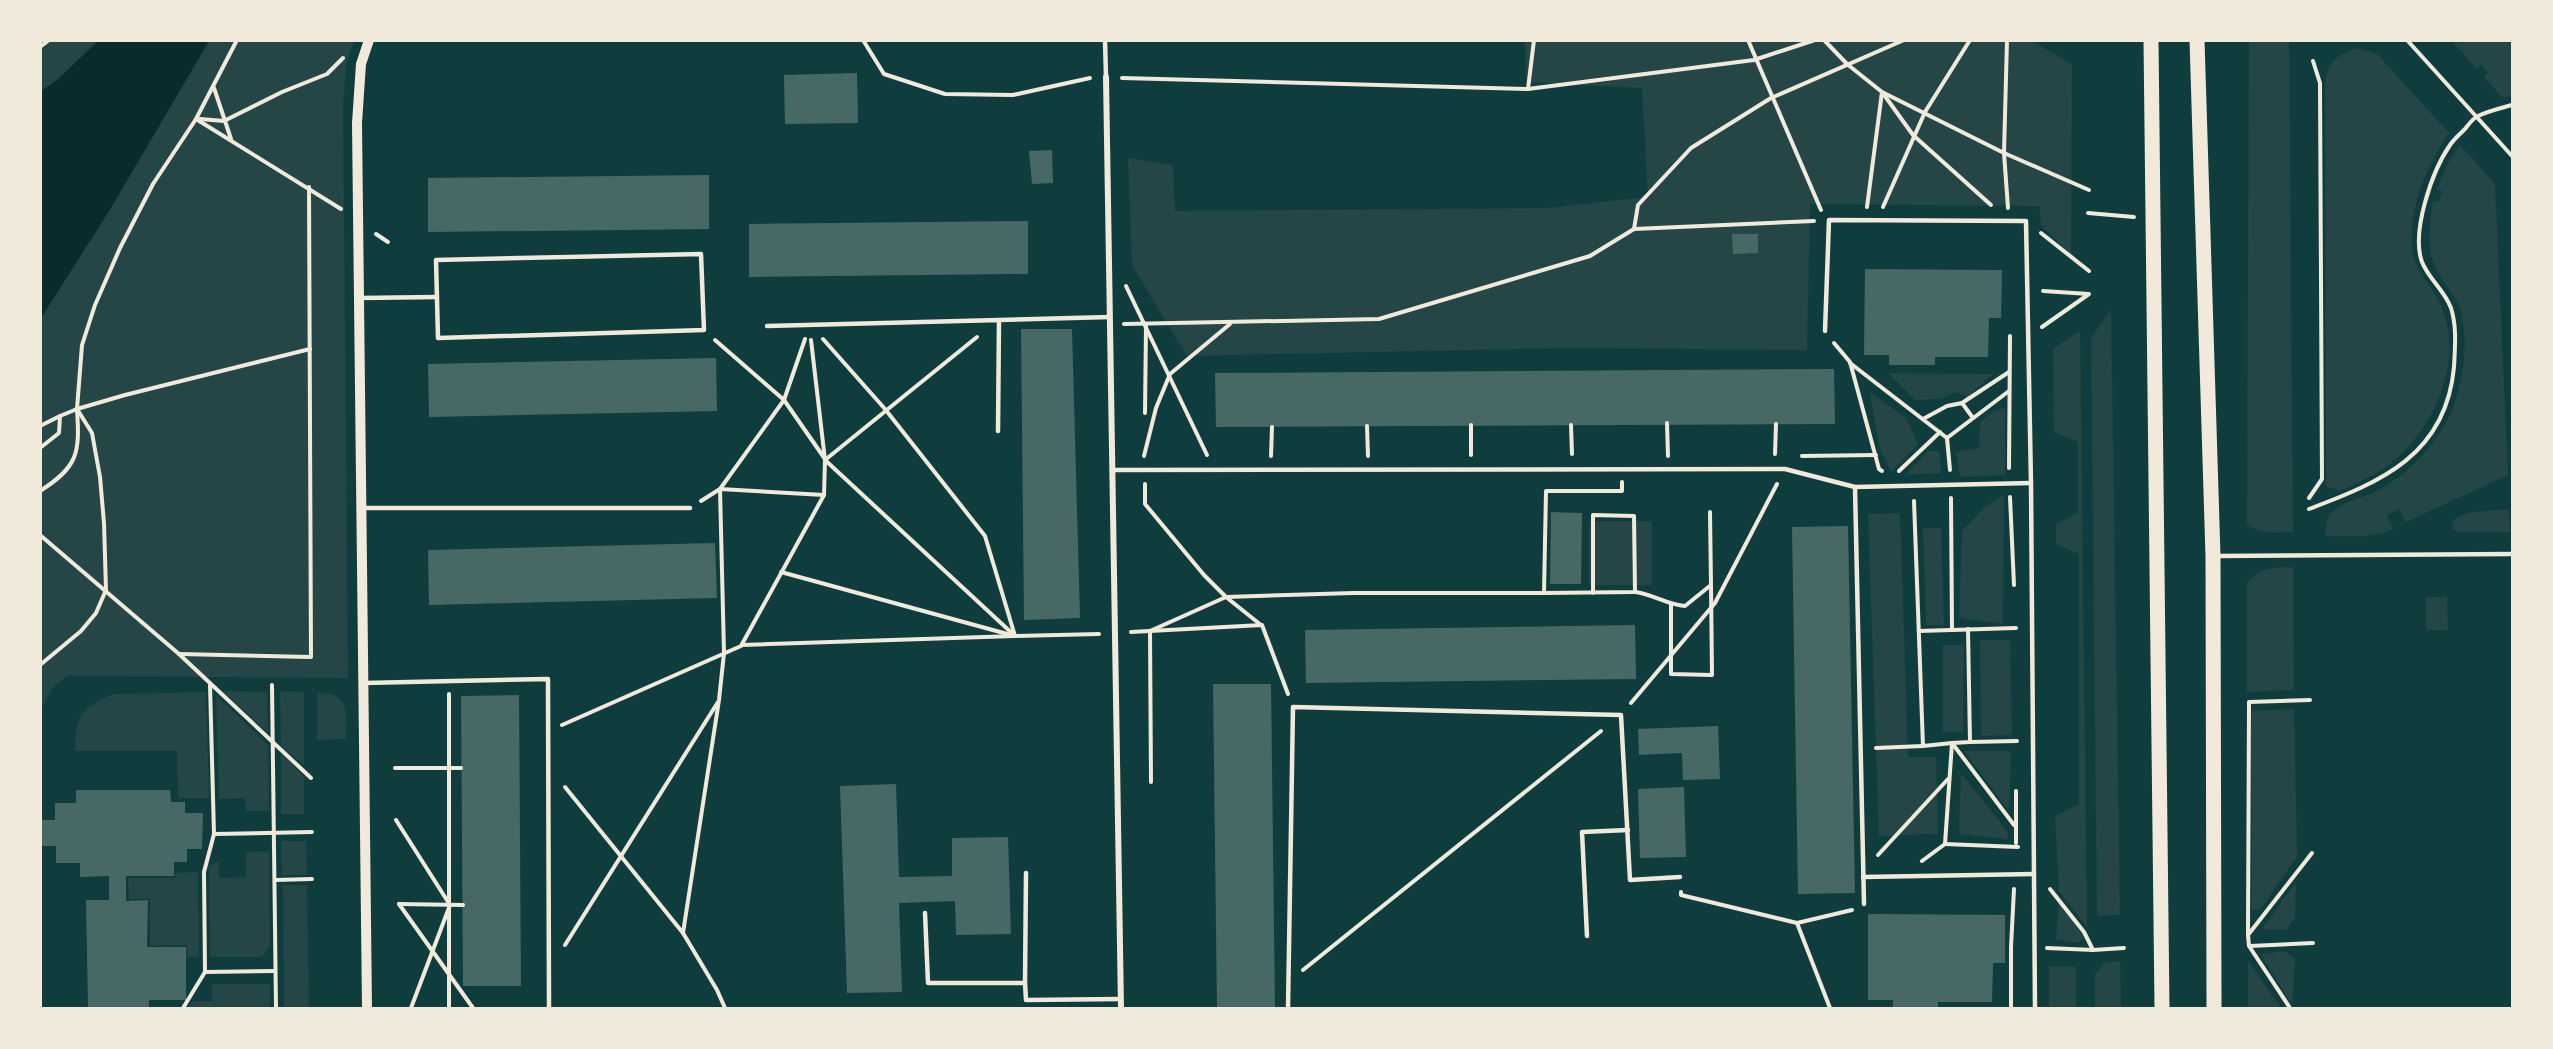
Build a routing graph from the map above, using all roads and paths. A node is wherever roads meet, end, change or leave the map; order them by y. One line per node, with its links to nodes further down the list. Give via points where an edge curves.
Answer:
1 (49, 40): 16 (path)
2 (237, 40): 22 (path)
3 (369, 40): 47 (street, via 358,93)
4 (862, 40): 21 (path, via 884,74 945,94 1013,95)
5 (1105, 40): 21 (lane)
6 (1534, 40): 23 (path)
7 (1748, 40): 18 (path)
8 (1815, 40): 18 (path)
9 (1824, 40): 20 (path)
10 (1904, 40): 20 (path)
11 (1970, 40): 27 (path)
12 (2007, 40): 33 (path)
13 (2151, 40): 39 (main road)
14 (2197, 40): 112 (main road)
15 (2407, 40): 28 (path)
16 (40, 47)
17 (344, 57): 30 (path, via 327,74)
18 (1754, 60): 23 (path); 25 (path)
19 (2313, 61): 104 (path, via 2320,82 2322,479)
20 (1847, 64): 24 (path); 25 (path)
21 (1106, 77): 23 (path); 48 (street)
22 (214, 88): 29 (path); 30 (path)
23 (1528, 89)
24 (1882, 92): 27 (path); 31 (path); 37 (path)
25 (1771, 98): 40 (path, via 1817,207); 43 (path, via 1691,148 1638,205)
26 (2512, 105): 28 (path)
27 (1925, 112): 31 (path); 33 (path)
28 (2476, 116): 34 (path); 108 (path, via 2440,163 2420,225 2418,243 2423,263 2450,307 2456,338 2452,385 2442,414 2423,444 2393,472 2365,488)
29 (196, 119): 30 (path); 32 (path); 66 (path, via 153,183 95,305 82,345)
30 (224, 121): 32 (path)
31 (1913, 135): 38 (path); 41 (path)
32 (231, 140): 59 (path, via 309,187)
33 (2004, 153): 35 (path); 41 (path)
34 (2512, 156)
35 (2089, 190)
36 (2088, 213): 39 (path)
37 (1866, 219): 38 (lane); 40 (lane)
38 (1878, 219): 41 (lane)
39 (2153, 219): 215 (main road)
40 (1829, 220): 43 (path); 56 (lane)
41 (2010, 221): 42 (lane)
42 (2026, 221): 44 (path); 45 (lane)
43 (1634, 229): 50 (path, via 1590,256 1379,319)
44 (2089, 271)
45 (2027, 290): 58 (lane); 58 (path, via 2089,294)
46 (437, 297): 47 (lane); 55 (lane, via 438,338); 55 (lane, via 436,260 701,254)
47 (359, 298): 106 (street)
48 (1110, 317): 49 (lane); 52 (street)
49 (999, 320): 51 (lane); 67 (path); 79 (lane)
50 (1231, 323): 53 (path); 62 (path)
51 (810, 324): 54 (lane); 64 (path); 67 (path); 90 (path)
52 (1110, 324): 53 (path); 94 (street)
53 (1146, 324): 62 (path); 68 (path)
54 (767, 326)
55 (704, 330): 64 (path)
56 (1825, 331): 60 (path)
57 (2010, 336): 61 (path)
58 (2029, 337): 96 (lane)
59 (310, 350): 66 (path); 135 (path, via 311,657)
60 (1850, 362): 71 (path); 95 (path, via 1880,469)
61 (2009, 372): 63 (path); 65 (path)
62 (1170, 374): 85 (path, via 1156,408); 87 (path)
63 (2009, 391): 70 (path); 97 (path)
64 (784, 400): 90 (path); 101 (path)
65 (1962, 403): 70 (path); 71 (path)
66 (77, 409): 69 (path); 102 (path, via 77,454 63,477); 115 (path, via 93,433 104,523)
67 (885, 409): 90 (path); 131 (path, via 985,536)
68 (1145, 413)
69 (60, 416): 76 (path); 82 (path, via 59,433)
70 (1972, 418): 81 (path)
71 (1923, 419): 80 (path)
72 (1667, 423): 84 (path)
73 (1776, 424): 83 (path)
74 (1471, 425): 89 (path)
75 (1571, 425): 86 (path)
76 (40, 426)
77 (1367, 426): 91 (path)
78 (1272, 427): 88 (path)
79 (998, 430)
80 (1940, 432): 81 (path); 95 (path)
81 (1947, 438): 98 (path)
82 (40, 448)
83 (1775, 456)
84 (1668, 457)
85 (1144, 458)
86 (1572, 458)
87 (1208, 459)
88 (1270, 459)
89 (1471, 459)
90 (825, 460): 103 (path); 131 (path)
91 (1368, 460)
92 (1620, 468): 93 (lane); 94 (lane); 117 (path, via 1622,491 1546,491)
93 (1785, 469): 100 (lane); 122 (path)
94 (1112, 470): 201 (street)
95 (1894, 476): 99 (path)
96 (2031, 483): 97 (lane); 172 (lane)
97 (2009, 484): 98 (lane); 119 (path)
98 (1951, 485): 99 (lane); 126 (path)
99 (1913, 486): 100 (lane); 127 (path)
100 (1855, 487): 152 (lane)
101 (720, 489): 103 (path); 107 (path); 134 (path)
102 (40, 491)
103 (824, 495): 113 (path)
104 (2309, 498)
105 (1145, 504): 120 (path)
106 (361, 508): 107 (lane); 139 (street)
107 (690, 508)
108 (2309, 509)
109 (1710, 512): 114 (path)
110 (40, 535): 115 (path)
111 (2512, 554): 112 (lane)
112 (2213, 556): 216 (main road)
113 (781, 572): 131 (path); 133 (path)
114 (1711, 585): 121 (path, via 1685,606); 122 (path)
115 (106, 590): 135 (path); 137 (path, via 96,613 81,631)
116 (1635, 592): 118 (path); 118 (path, via 1634,516 1593,515); 121 (path)
117 (1544, 593): 118 (path); 120 (path)
118 (1593, 593)
119 (2014, 595)
120 (1226, 597): 124 (path); 128 (path)
121 (1671, 604): 136 (path)
122 (1711, 608): 136 (path); 136 (path, via 1713,675 1671,674)
123 (2015, 617): 125 (path)
124 (1262, 625): 128 (path); 144 (path)
125 (2016, 628): 126 (path); 132 (path)
126 (1952, 630): 127 (path)
127 (1919, 631): 151 (path)
128 (1150, 632): 129 (path); 160 (path)
129 (1121, 633)
130 (1099, 634): 131 (path)
131 (1015, 636): 133 (path)
132 (2016, 639)
133 (741, 645): 134 (path)
134 (724, 653): 142 (path); 147 (path)
135 (179, 654): 140 (path)
136 (1671, 656): 145 (path)
137 (40, 665)
138 (449, 681): 139 (lane); 147 (lane, via 548,679); 155 (path)
139 (363, 683): 204 (street)
140 (210, 684): 149 (path); 167 (path)
141 (272, 685): 149 (path)
142 (719, 700): 171 (path); 185 (path)
143 (2310, 700): 186 (path, via 2248,702)
144 (1293, 707): 145 (lane); 199 (lane)
145 (1621, 715): 164 (lane); 199 (path)
146 (2017, 730): 148 (path)
147 (548, 731): 157 (lane)
148 (2018, 741): 150 (path); 153 (path)
149 (273, 742): 158 (path); 165 (path)
150 (1970, 742)
151 (1923, 746): 152 (path); 163 (path, via 1952,744)
152 (1860, 749): 174 (lane)
153 (2017, 752)
154 (395, 768): 155 (path)
155 (450, 768): 156 (path); 181 (path)
156 (461, 768)
157 (549, 768): 171 (path); 195 (lane)
158 (311, 778)
159 (1949, 779): 174 (path)
160 (1151, 782)
161 (2016, 783): 163 (path)
162 (396, 820): 181 (path)
163 (2014, 826): 169 (path)
164 (1628, 830): 177 (lane, via 1630,880); 187 (lane, via 1582,832)
165 (274, 832): 166 (path); 167 (path); 179 (path)
166 (312, 832)
167 (214, 834): 197 (path, via 204,872)
168 (1944, 843): 169 (path)
169 (2016, 846): 172 (path); 175 (path)
170 (2312, 853): 186 (path)
171 (621, 856): 185 (path); 195 (path)
172 (2034, 868): 176 (lane); 193 (path, via 2084,932)
173 (1026, 873): 200 (lane)
174 (1863, 874): 175 (lane); 180 (lane)
175 (2015, 874): 176 (lane); 190 (path)
176 (2034, 874): 191 (lane)
177 (1680, 877)
178 (312, 879): 179 (path)
179 (274, 880): 196 (path)
180 (1864, 904)
181 (450, 905): 182 (path); 194 (path); 194 (path, via 399,904); 198 (path)
182 (464, 905)
183 (925, 914): 200 (lane, via 928,983)
184 (1797, 922): 212 (path)
185 (683, 933): 209 (path)
186 (2248, 935): 189 (path)
187 (1587, 936)
188 (2313, 943): 189 (path)
189 (2249, 946): 217 (path)
190 (2011, 947): 191 (path); 213 (path)
191 (2035, 947): 193 (path); 214 (lane)
192 (2124, 948): 193 (path)
193 (2092, 950)
194 (432, 952): 198 (path); 205 (path)
195 (549, 970): 208 (lane)
196 (275, 971): 197 (path); 203 (path)
197 (205, 972): 202 (path)
198 (450, 975): 206 (path); 207 (path)
199 (1288, 982): 211 (lane)
200 (1025, 983): 201 (lane, via 1026,1000)
201 (1121, 999): 210 (street)
202 (183, 1008)
203 (276, 1008)
204 (367, 1008)
205 (411, 1008)
206 (449, 1008)
207 (473, 1008)
208 (549, 1008)
209 (725, 1008)
210 (1122, 1008)
211 (1288, 1008)
212 (1830, 1008)
213 (2011, 1008)
214 (2035, 1008)
215 (2162, 1008)
216 (2214, 1008)
217 (2290, 1008)

